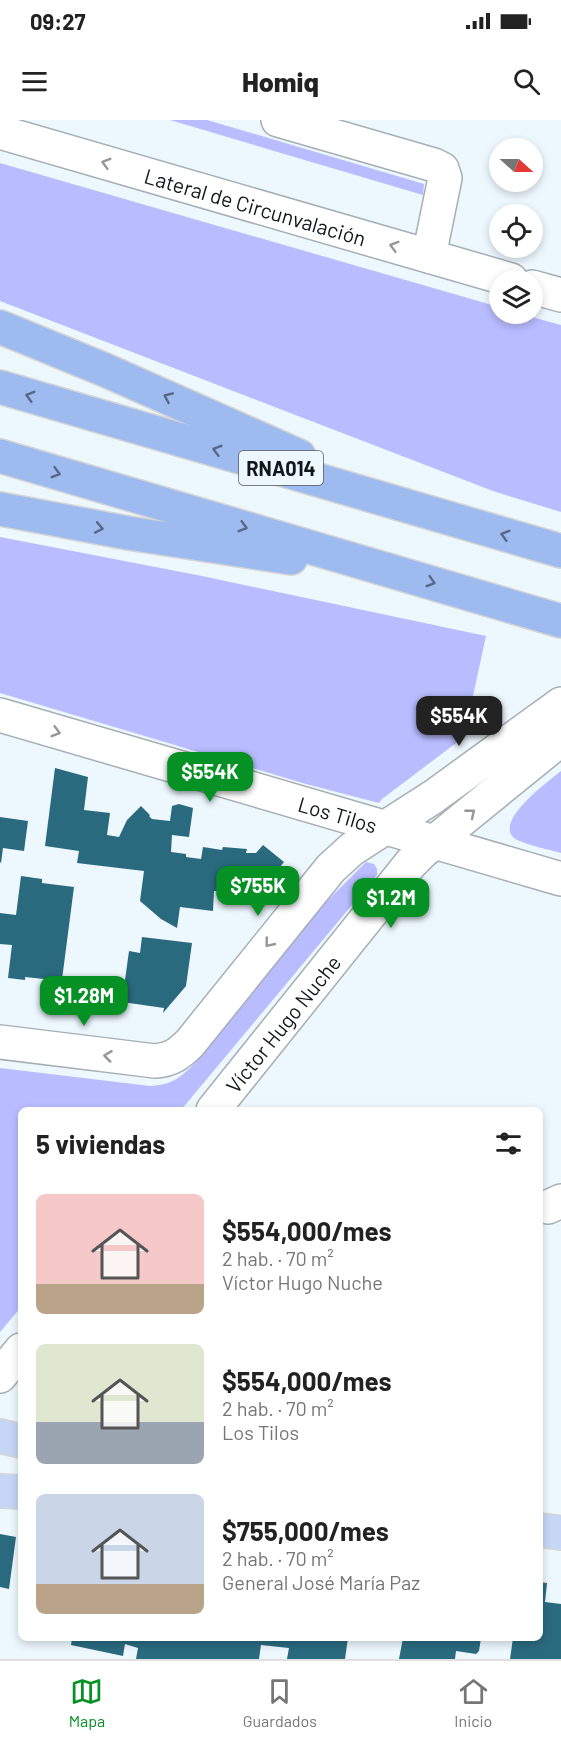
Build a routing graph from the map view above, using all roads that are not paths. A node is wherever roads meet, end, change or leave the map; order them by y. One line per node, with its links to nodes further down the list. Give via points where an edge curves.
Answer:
1 (278, 120): 3 (street, via 442,169 445,178)
2 (0, 132): 3 (street, Lateral de Circunvalación, one-way to 2)
3 (429, 256): 4 (street, Lateral de Circunvalación)
4 (489, 274)
5 (543, 290): 6 (street)
6 (561, 295)
7 (0, 327): 10 (highway, one-way to 7)
8 (0, 387): 10 (highway, RNA014, one-way to 8)
9 (0, 456): 13 (highway, one-way to 13)
10 (412, 507): 12 (highway, RNA014, one-way to 10)
11 (0, 509): 13 (highway, one-way to 13, via 233,550)
12 (561, 551)
13 (398, 572): 14 (highway, one-way to 14)
14 (552, 618)
15 (561, 704): 18 (street, via 434,797)
16 (0, 715): 18 (street, Los Tilos, one-way to 18)
17 (561, 740): 19 (street, Víctor Hugo Nuche, one-way to 17)
18 (384, 828): 19 (street, Los Tilos); 21 (street, one-way to 21, via 331,868 190,1043 174,1057 155,1061)
19 (434, 842): 20 (street); 22 (street, Víctor Hugo Nuche, via 403,873)
20 (561, 879)
21 (0, 1042)
22 (215, 1107)
23 (18, 1354): 24 (street)
24 (0, 1376)
25 (0, 1436): 26 (main road)
26 (18, 1440)
27 (0, 1491): 28 (main road)
28 (18, 1492)
29 (543, 1530): 30 (main road)
30 (561, 1533)

